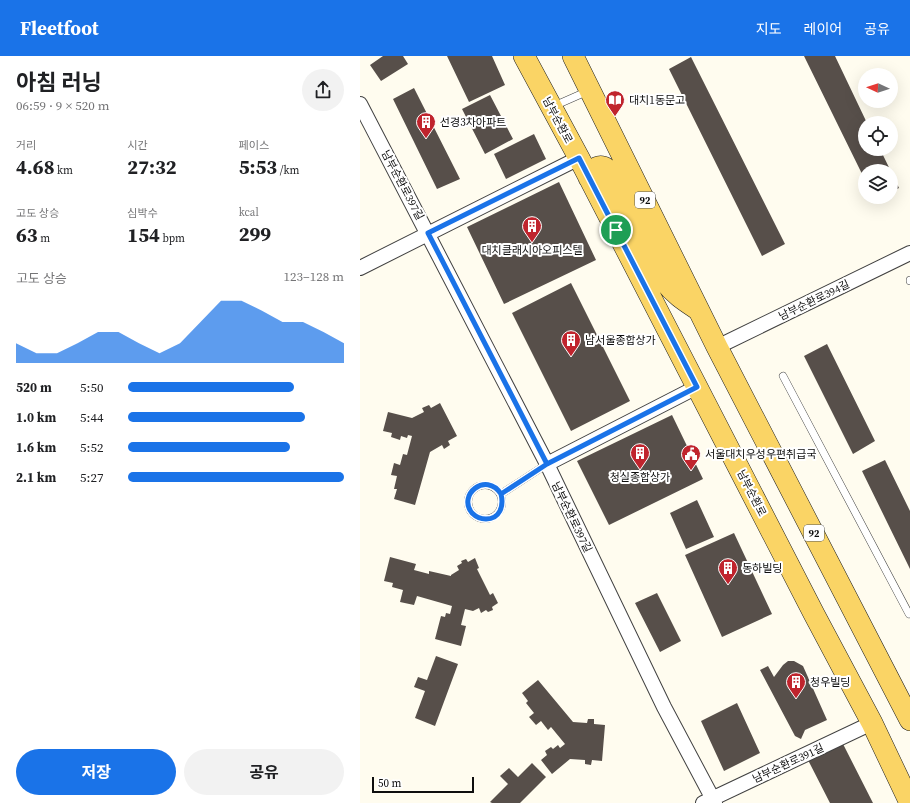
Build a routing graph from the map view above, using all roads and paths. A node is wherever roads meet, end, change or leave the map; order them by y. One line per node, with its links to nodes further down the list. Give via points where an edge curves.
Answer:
1 (524, 56): 5 (main road, 남부순환로)
2 (573, 56): 3 (main road, 92)
3 (590, 91): 5 (lane); 11 (main road, 92)
4 (360, 104): 8 (street, 남부순환로397길)
5 (551, 107): 6 (main road, 남부순환로)
6 (579, 158): 7 (main road, 남부순환로); 8 (street)
7 (589, 178): 11 (main road, via 594,169 602,166 609,171 666,282); 14 (main road, 남부순환로)
8 (428, 233): 10 (street); 15 (street, 남부순환로397길)
9 (910, 253): 12 (street, 남부순환로394길)
10 (360, 268)
11 (699, 310): 12 (main road, 92)
12 (717, 347): 18 (main road, 92)
13 (783, 376): 17 (lane)
14 (697, 387): 15 (street); 19 (main road, 남부순환로)
15 (547, 464): 16 (lane); 20 (street, 남부순환로397길)
16 (501, 494): 16 (lane, via 502,506 496,516 479,518 470,510 468,499 478,486 494,486)
17 (909, 614)
18 (910, 720)
19 (872, 723): 20 (street, 남부순환로391길); 21 (main road, 남부순환로)
20 (710, 801)
21 (910, 802)

